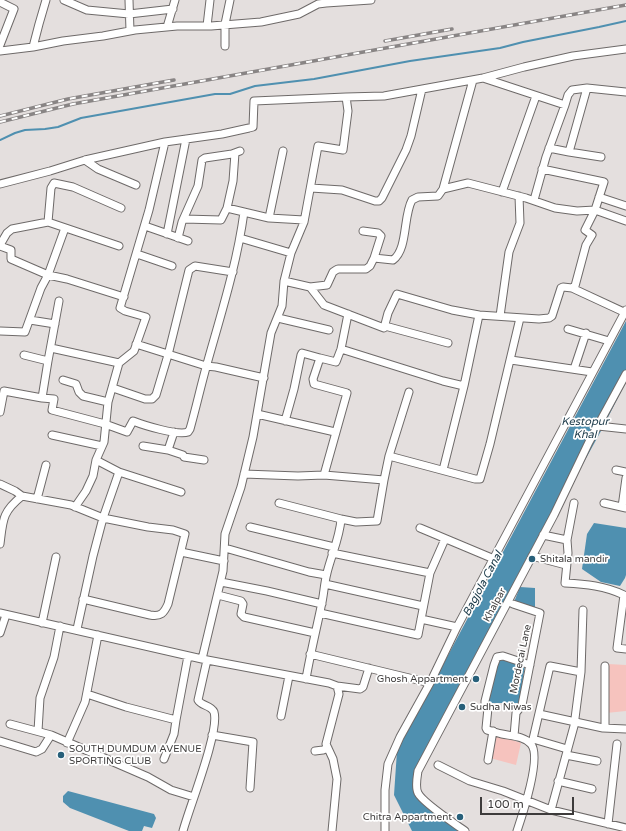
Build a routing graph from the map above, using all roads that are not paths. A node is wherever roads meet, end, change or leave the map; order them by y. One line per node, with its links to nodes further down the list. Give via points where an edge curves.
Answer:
1 (46, 0): 19 (street)
2 (64, 0): 12 (street, via 87,10)
3 (130, 0): 12 (street)
4 (175, 0): 11 (street)
5 (210, 0): 14 (street)
6 (230, 0): 13 (street)
7 (316, 0): 10 (street)
8 (372, 0): 10 (street)
9 (0, 2): 17 (street, via 14,8)
10 (326, 3): 13 (street, via 318,4 299,14 261,22)
11 (173, 9): 12 (street); 15 (street)
12 (130, 14): 16 (street)
13 (225, 24): 14 (street); 18 (street)
14 (207, 26): 15 (street)
15 (167, 27): 16 (street)
16 (130, 31): 19 (street)
17 (0, 45)
18 (225, 46)
19 (34, 47): 21 (street)
20 (626, 49): 22 (street, via 573,56)
21 (0, 51)
22 (483, 78): 23 (street); 27 (street)
23 (473, 80): 25 (street); 41 (street)
24 (587, 88): 26 (street); 29 (street, via 572,90); 34 (street)
25 (422, 89): 28 (street, via 384,96); 40 (street, via 406,150 379,201 342,190)
26 (625, 90)
27 (536, 96): 29 (street); 42 (street)
28 (346, 97): 30 (street, via 254,101 253,127); 40 (street, via 348,111 343,150 318,146)
29 (564, 105): 32 (street)
30 (186, 139): 31 (street); 59 (street)
31 (165, 142): 36 (street); 56 (street)
32 (549, 148): 34 (street); 37 (street)
33 (282, 152): 51 (street)
34 (569, 152): 35 (street)
35 (600, 157)
36 (85, 160): 38 (street); 39 (street, via 98,169)
37 (542, 169): 44 (street, via 604,182); 45 (street)
38 (0, 184)
39 (136, 185)
40 (311, 188): 53 (street)
41 (443, 189): 42 (street, via 468,184); 67 (street, via 438,196 418,197 412,200 396,258)
42 (502, 192): 43 (street)
43 (519, 196): 45 (street); 79 (street, via 520,223 509,252)
44 (599, 197): 46 (street); 49 (street)
45 (534, 200): 49 (street, via 555,208)
46 (626, 206)
47 (121, 208): 55 (street, via 73,187 54,183 51,188)
48 (227, 208): 50 (street); 52 (street, via 221,220); 52 (street, via 238,152 202,160 198,186)
49 (594, 210): 54 (street); 73 (street, via 585,230 592,234 575,286)
50 (244, 212): 51 (street); 61 (street)
51 (270, 218): 53 (street)
52 (184, 219): 60 (street)
53 (304, 220): 65 (street)
54 (626, 221)
55 (48, 222): 57 (street); 63 (street, via 12,229)
56 (144, 226): 59 (street); 66 (street)
57 (65, 228): 64 (street); 70 (street)
58 (363, 231): 67 (street, via 378,233 381,236)
59 (167, 234): 60 (street)
60 (178, 238): 62 (street)
61 (240, 238): 65 (street); 69 (street)
62 (188, 241)
63 (0, 245): 70 (street, via 10,249 11,259)
64 (118, 246)
65 (291, 253): 71 (street)
66 (137, 254): 68 (street); 74 (street)
67 (374, 258): 72 (street, via 368,268 338,269 333,272 327,285)
68 (172, 266)
69 (233, 272): 95 (street, via 195,266 189,270); 100 (street)
70 (48, 275): 74 (street); 82 (street)
71 (284, 281): 72 (street); 80 (street, via 282,306)
72 (310, 287): 77 (street, via 324,305)
73 (572, 288): 76 (street); 81 (street, via 561,288 552,316 549,318)
74 (124, 297): 91 (street, via 120,308 146,317)
75 (59, 301): 83 (street)
76 (625, 312): 89 (street)
77 (348, 314): 84 (street, via 384,328); 93 (street)
78 (479, 315): 79 (street); 84 (street, via 397,294); 106 (street)
79 (500, 316): 81 (street)
80 (278, 318): 86 (street); 104 (street, via 271,333)
81 (520, 318): 97 (street)
82 (30, 320): 83 (street); 87 (street, via 25,332)
83 (55, 324): 92 (street)
84 (385, 326): 90 (street)
85 (568, 329): 88 (street)
86 (329, 330)
87 (1, 331)
88 (586, 333): 89 (street); 101 (street)
89 (609, 341): 102 (street)
90 (448, 342)
91 (136, 344): 95 (street); 99 (street, via 134,351)
92 (51, 348): 98 (street); 99 (street)
93 (341, 349): 96 (street, via 336,362); 106 (street)
94 (24, 355): 98 (street)
95 (168, 355): 100 (street); 107 (street, via 156,395 152,399)
96 (320, 358): 113 (street, via 302,353); 118 (street, via 313,379 314,384 347,393)
97 (510, 360): 101 (street); 127 (street, via 480,479)
98 (48, 361): 109 (street)
99 (120, 363): 107 (street)
100 (206, 366): 104 (street); 117 (street, via 190,429 184,434)
101 (574, 369): 102 (street)
102 (592, 372): 157 (street)
103 (626, 374): 115 (street, Khalpar)
104 (264, 378): 112 (street)
105 (63, 380): 110 (street, via 76,384 83,396)
106 (464, 386): 127 (street)
107 (113, 388): 110 (street)
108 (409, 392): 123 (street)
109 (42, 398): 111 (street, via 4,391); 114 (street, via 54,399 52,410)
110 (108, 402): 114 (street)
111 (0, 412)
112 (257, 414): 113 (street); 131 (street)
113 (285, 421): 118 (street)
114 (105, 424): 117 (street, via 127,432 133,421); 120 (street)
115 (598, 426): 116 (street); 148 (street, Khalpar)
116 (626, 429)
117 (174, 432): 122 (street)
118 (335, 432): 132 (street)
119 (52, 435): 120 (street)
120 (102, 446): 124 (street)
121 (144, 446): 122 (street)
122 (168, 450): 125 (street, via 184,457)
123 (389, 456): 127 (street); 134 (street)
124 (96, 460): 129 (street); 142 (street, via 93,476)
125 (204, 460)
126 (46, 465): 138 (street)
127 (443, 470)
128 (616, 470): 130 (street)
129 (118, 472): 136 (street); 144 (street)
130 (626, 472)
131 (244, 474): 132 (street); 152 (street, via 225,534)
132 (324, 475): 134 (street)
133 (626, 478): 143 (street)
134 (384, 480): 145 (street, via 377,521)
135 (0, 484): 137 (street)
136 (181, 492)
137 (22, 496): 138 (street); 151 (street, via 10,506 5,516)
138 (38, 499): 142 (street)
139 (279, 503): 145 (street)
140 (574, 503): 150 (street)
141 (604, 503): 143 (street)
142 (75, 507): 144 (street)
143 (624, 508)
144 (103, 518): 154 (street, via 185,534); 165 (street)
145 (341, 520): 153 (street, via 340,532)
146 (250, 527): 153 (street)
147 (420, 528): 149 (street)
148 (543, 535): 150 (street); 155 (street, Khalpar)
149 (445, 539): 157 (street); 160 (street)
150 (567, 540): 159 (street)
151 (0, 544)
152 (225, 548): 158 (street); 161 (street)
153 (333, 550): 160 (street); 161 (street)
154 (181, 552): 158 (street); 165 (street, via 168,604 161,615 150,615)
155 (532, 556): 159 (street); 226 (street, Khalpar, via 418,771 417,792 424,801)
156 (56, 557): 173 (street)
157 (494, 559): 175 (street)
158 (224, 561): 162 (street)
159 (566, 565): 180 (street, via 565,583 600,586 624,594 618,648)
160 (430, 573): 168 (street)
161 (326, 575): 163 (street)
162 (221, 582): 164 (street); 166 (street)
163 (325, 584): 166 (street); 168 (street)
164 (218, 595): 178 (street, via 241,601 241,614 244,616); 183 (street)
165 (83, 599): 176 (street)
166 (322, 604): 171 (street)
167 (513, 604): 184 (street, Mordecai Lane, via 540,613)
168 (424, 606): 172 (street)
169 (582, 610): 187 (street)
170 (3, 614): 173 (street); 177 (street)
171 (320, 614): 172 (street, via 418,635); 178 (street)
172 (421, 619): 175 (street)
173 (42, 623): 174 (street)
174 (60, 626): 176 (street); 200 (street, via 54,657 40,698)
175 (457, 627): 190 (street)
176 (76, 629): 179 (street)
177 (0, 633)
178 (315, 633): 181 (street)
179 (98, 635): 182 (street); 192 (street)
180 (626, 649)
181 (310, 654): 186 (street); 189 (street)
182 (188, 656): 183 (street); 195 (street)
183 (204, 659): 188 (street); 203 (street, via 198,700 200,704 213,711)
184 (530, 665): 201 (street, via 503,656 496,659 484,701 488,708 486,728); 204 (street, Mordecai Lane, via 522,705 516,713)
185 (605, 666): 198 (street)
186 (368, 668): 190 (street); 191 (street, via 363,687 360,689)
187 (581, 672): 193 (street, via 550,666); 196 (street)
188 (290, 676): 189 (street); 194 (street)
189 (306, 679): 191 (street)
190 (430, 683): 225 (street, via 388,764)
191 (337, 686): 208 (street, via 339,694 326,744)
192 (87, 694): 195 (street); 206 (street)
193 (539, 714): 196 (street); 210 (street, via 533,739)
194 (281, 716)
195 (176, 720): 211 (street, via 174,734)
196 (575, 722): 198 (street); 210 (street)
197 (10, 724): 200 (street)
198 (606, 728): 199 (street)
199 (626, 729)
200 (38, 731): 202 (street)
201 (493, 731): 204 (street); 212 (street)
202 (50, 735): 205 (street, via 42,748 36,752); 206 (street)
203 (212, 735): 216 (street, via 253,742); 218 (street)
204 (514, 736): 219 (street, via 531,744 533,750 532,779)
205 (0, 742)
206 (67, 743): 218 (street, via 148,777 171,790)
207 (617, 744): 221 (street)
208 (328, 748): 209 (street); 224 (street, via 336,768 337,779)
209 (315, 751)
210 (567, 752): 213 (street); 215 (street)
211 (164, 759)
212 (488, 760)
213 (597, 762)
214 (438, 765): 219 (street, via 470,781)
215 (558, 782): 217 (street); 220 (street)
216 (250, 788)
217 (592, 789)
218 (194, 797): 223 (street)
219 (527, 800): 220 (street); 227 (street)
220 (551, 810): 221 (street)
221 (608, 824): 222 (street)
222 (626, 828)
223 (183, 831)
224 (332, 831)
225 (385, 831)
226 (465, 831)
227 (517, 831)

